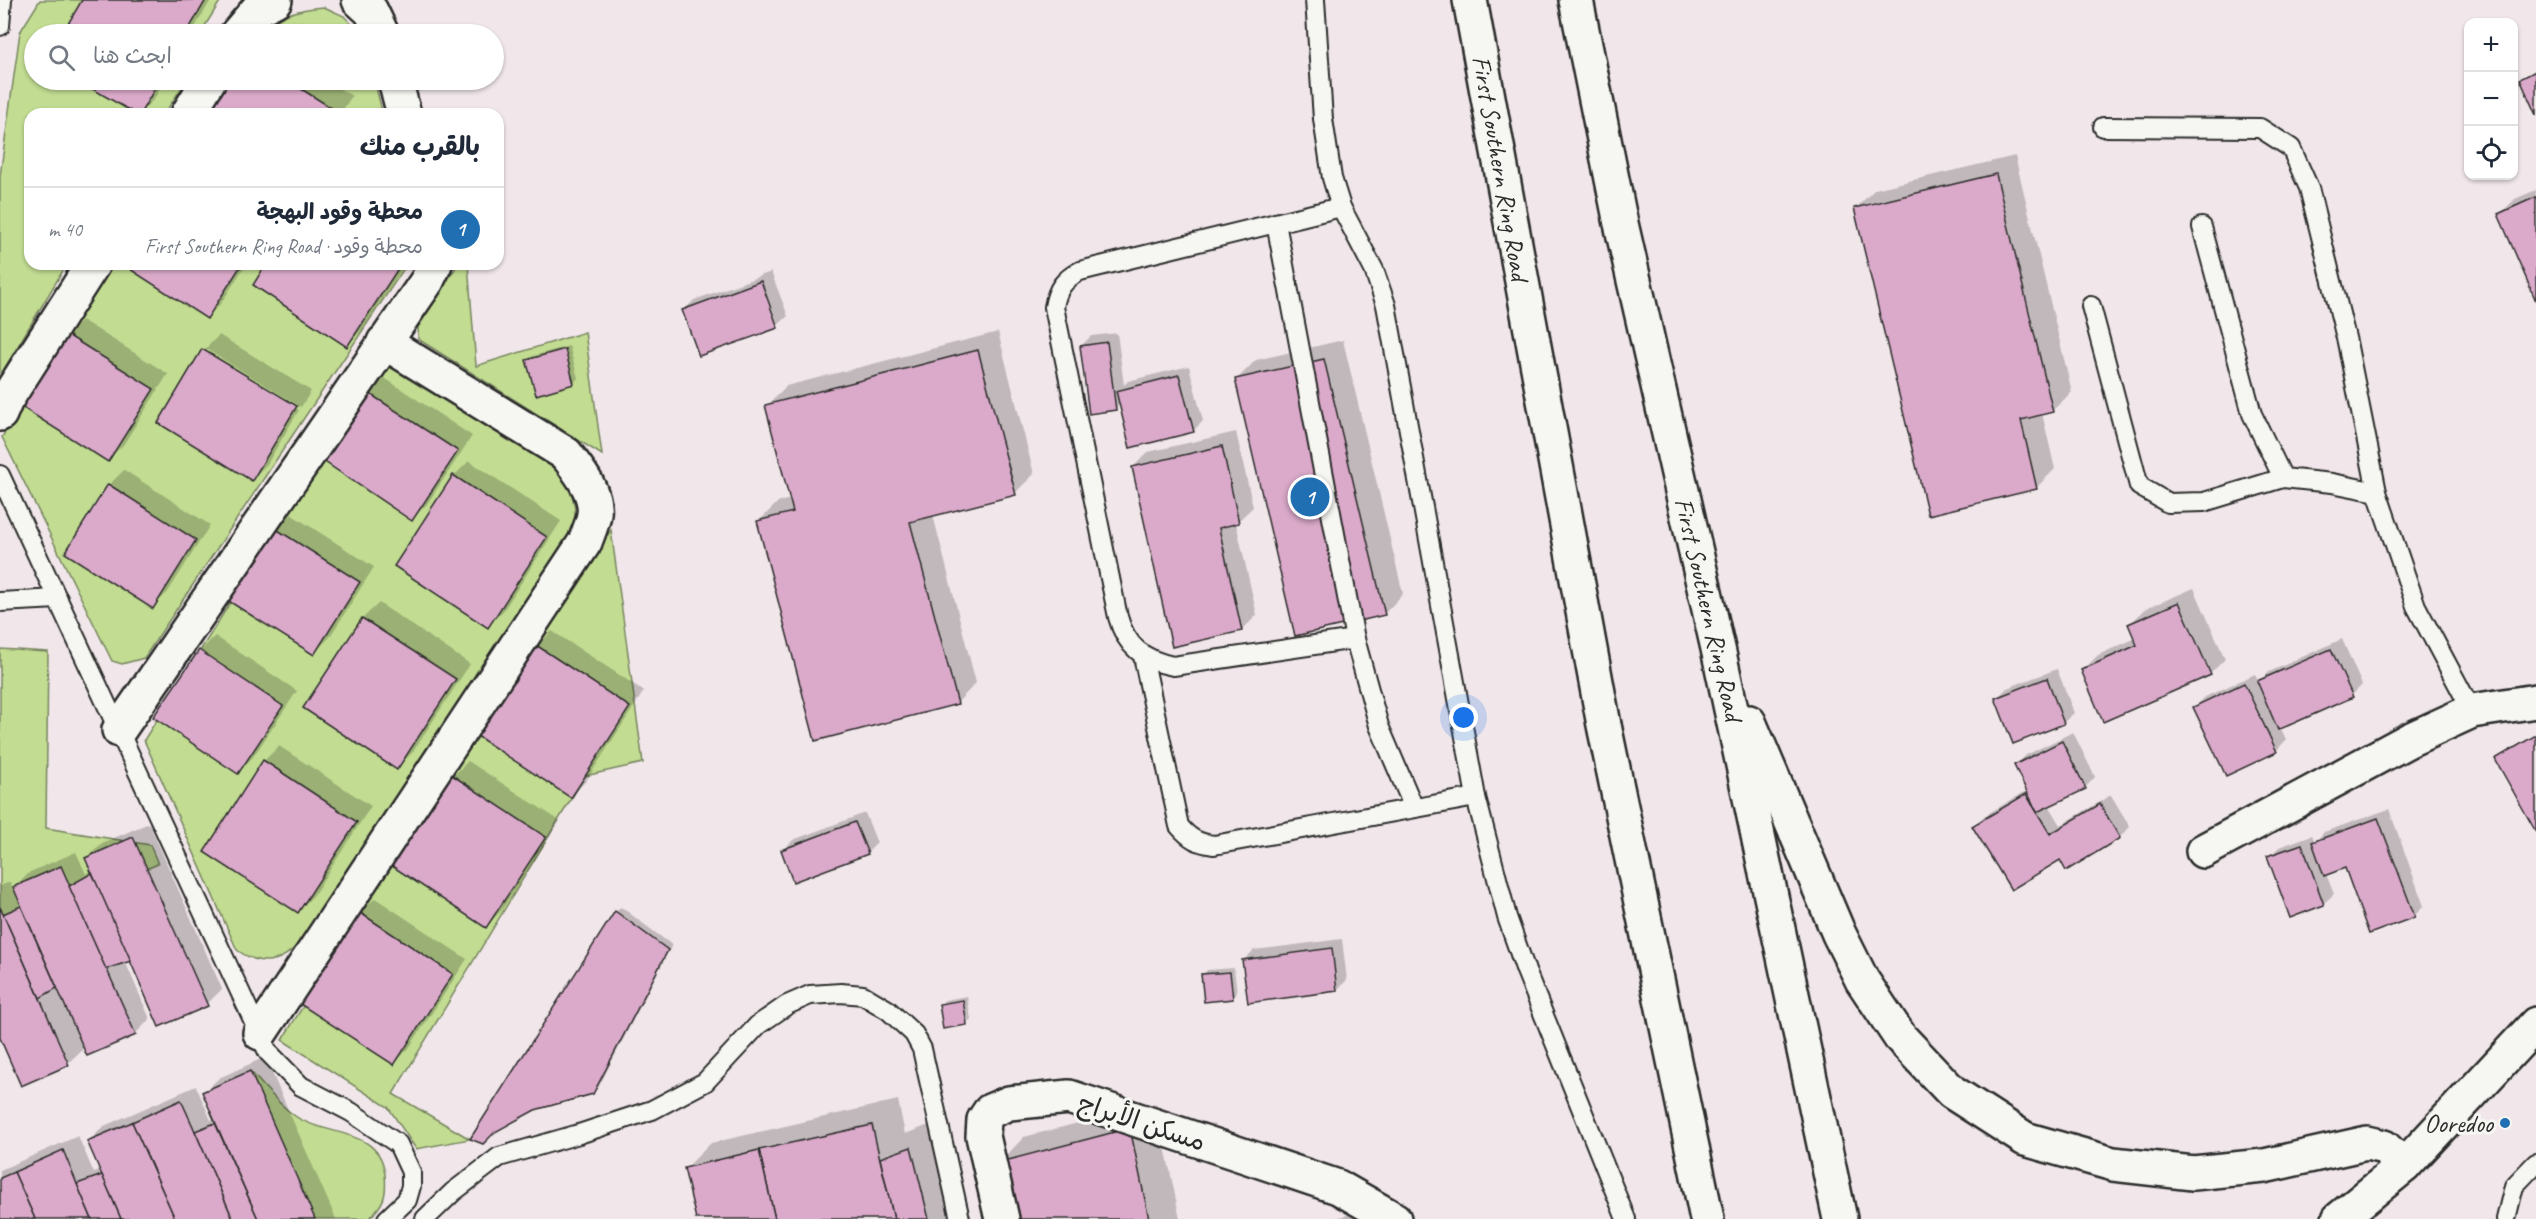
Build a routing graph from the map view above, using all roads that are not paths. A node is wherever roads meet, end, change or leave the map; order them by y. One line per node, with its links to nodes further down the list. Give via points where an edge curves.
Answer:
1 (2, 0): 9 (lane)
2 (275, 0): 7 (main road, via 259,8)
3 (359, 0): 8 (main road)
4 (1315, 0): 15 (lane, via 1326,148)
5 (1470, 0): 47 (main road, First Southern Ring Road, via 1604,725)
6 (1576, 0): 29 (main road, First Southern Ring Road, via 1620,219)
7 (245, 24)
8 (377, 24)
9 (0, 26)
10 (203, 90): 12 (main road)
11 (398, 90): 13 (main road)
12 (192, 108)
13 (402, 108)
14 (2103, 127): 25 (lane, via 2260,128 2291,148 2309,188)
15 (1341, 207): 16 (lane); 34 (lane, via 1374,270 1386,304)
16 (1276, 223): 28 (lane); 30 (lane, via 1080,271 1069,276 1056,295 1056,319 1118,616 1122,632)
17 (2202, 227): 24 (lane, via 2252,414)
18 (89, 270): 22 (main road)
19 (432, 270): 21 (main road)
20 (2091, 306): 24 (lane, via 2139,486 2168,503 2204,502)
21 (384, 342): 33 (main road); 38 (main road, via 566,454 592,496 595,513 585,542)
22 (0, 414)
23 (0, 475): 26 (lane)
24 (2283, 478): 25 (lane)
25 (2378, 492): 32 (lane, via 2416,606)
26 (58, 599): 27 (lane); 33 (lane)
27 (0, 602)
28 (1355, 639): 30 (lane, via 1173,666); 35 (lane, via 1379,726)
29 (1719, 653): 40 (main road, via 1862,980 1900,1037 1952,1092 2025,1139 2113,1164 2193,1173 2264,1166 2367,1143 2384,1147); 48 (main road, First Southern Ring Road)
30 (1143, 657): 35 (lane, via 1175,813 1179,826 1200,844 1214,845)
31 (2536, 701): 32 (main road)
32 (2472, 711): 36 (main road, via 2409,740)
33 (119, 730): 38 (lane)
34 (1476, 797): 35 (lane); 46 (lane, via 1507,917 1526,971)
35 (1414, 808)
36 (2203, 851)
37 (2536, 1024): 40 (main road)
38 (260, 1033): 41 (lane, via 268,1052 301,1086 351,1112 398,1144 411,1172 411,1186 407,1200)
39 (2536, 1163): 50 (lane, via 2514,1186)
40 (2404, 1166): 49 (main road)
41 (387, 1219)
42 (425, 1219): 43 (lane, via 499,1157 651,1110 705,1082 758,1025 787,1005 810,995 841,993 863,995 888,1010 914,1034 922,1050)
43 (960, 1219)
44 (1002, 1219): 45 (main road, مسكن الأبراج, via 983,1136 984,1120 990,1111 1009,1102 1069,1097 1338,1187)
45 (1394, 1219)
46 (1626, 1219)
47 (1707, 1219)
48 (1840, 1219)
49 (2338, 1219)
50 (2506, 1219)

